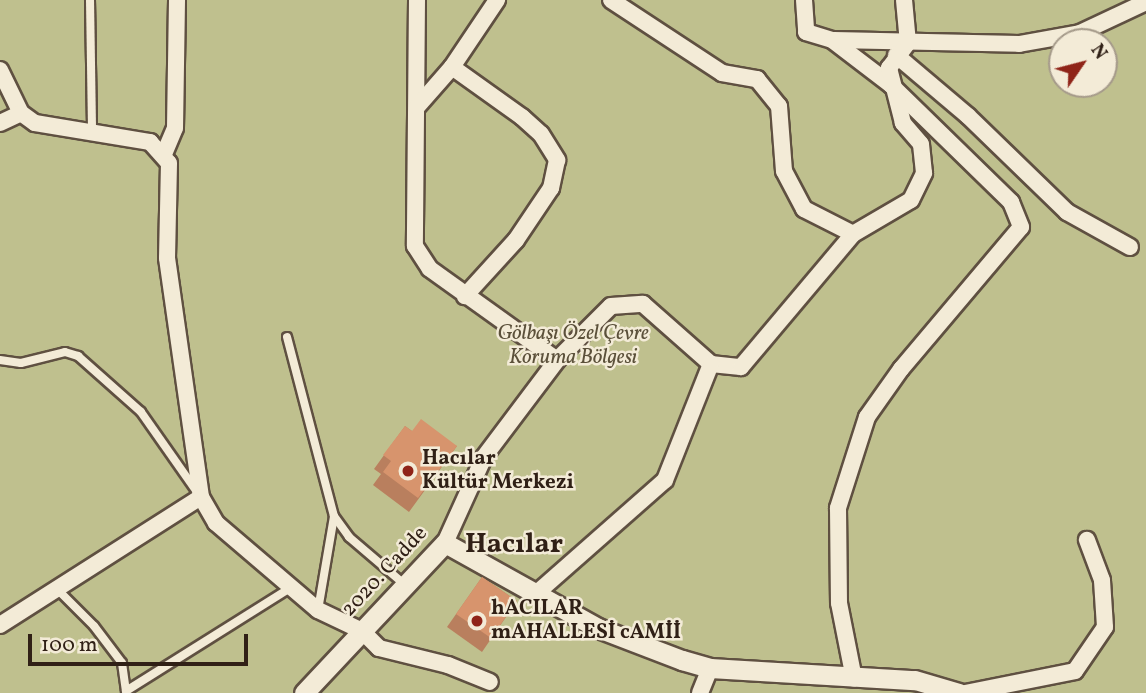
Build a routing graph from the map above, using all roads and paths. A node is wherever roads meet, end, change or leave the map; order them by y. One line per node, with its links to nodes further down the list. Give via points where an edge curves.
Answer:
1 (90, 0): 17 (lane)
2 (177, 0): 18 (street, via 175,128)
3 (417, 0): 14 (street)
4 (497, 0): 11 (street)
5 (611, 0): 19 (street, via 722,73 757,79 779,106 784,171 804,209)
6 (904, 0): 10 (street)
7 (804, 1): 9 (street, via 806,32)
8 (1146, 2): 10 (street, via 1080,33 1019,44)
9 (832, 40): 10 (street); 13 (street)
10 (902, 49): 13 (street, via 889,68); 20 (street, via 1067,212)
11 (452, 67): 14 (street); 21 (street, via 522,117 541,134 557,160 551,188 516,240)
12 (0, 70): 15 (street)
13 (891, 85): 19 (street, via 903,123 921,145 924,173 911,200); 39 (street, via 1011,202 1021,227 901,369 867,417 838,508 839,603)
14 (418, 107): 21 (street, via 415,246 430,269)
15 (21, 113): 16 (street); 17 (street, via 47,127)
16 (0, 123)
17 (92, 130): 18 (street, via 150,142)
18 (164, 154): 26 (street, via 171,174 167,258)
19 (853, 234): 25 (street, via 741,367)
20 (1130, 247)
21 (465, 296): 24 (street)
22 (287, 337): 27 (lane)
23 (0, 360): 26 (lane, via 21,363 65,352 78,356 141,412)
24 (557, 360): 25 (street, 2020. Cadde, via 611,306 621,302 643,304); 29 (street, 2020. Cadde, via 484,457)
25 (711, 364): 33 (street, via 665,480)
26 (201, 498): 31 (street, via 216,523); 32 (street)
27 (334, 516): 30 (lane, via 349,537); 34 (lane)
28 (1087, 540): 44 (street, via 1102,580 1105,626 1075,671)
29 (445, 543): 30 (street, 2020. Cadde); 33 (street)
30 (405, 585): 36 (street, 2020. Cadde)
31 (290, 588): 34 (street); 40 (lane)
32 (57, 589): 35 (street); 40 (lane, via 122,663)
33 (538, 593): 37 (street, via 598,628)
34 (318, 610): 36 (street)
35 (0, 625)
36 (362, 631): 38 (street, via 379,648 449,665); 41 (street, 2020. Cadde)
37 (710, 668): 39 (street); 42 (street)
38 (490, 682)
39 (855, 686): 43 (street, via 938,683)
40 (126, 692)
41 (304, 693)
42 (700, 693)
43 (959, 693)
44 (965, 693)

